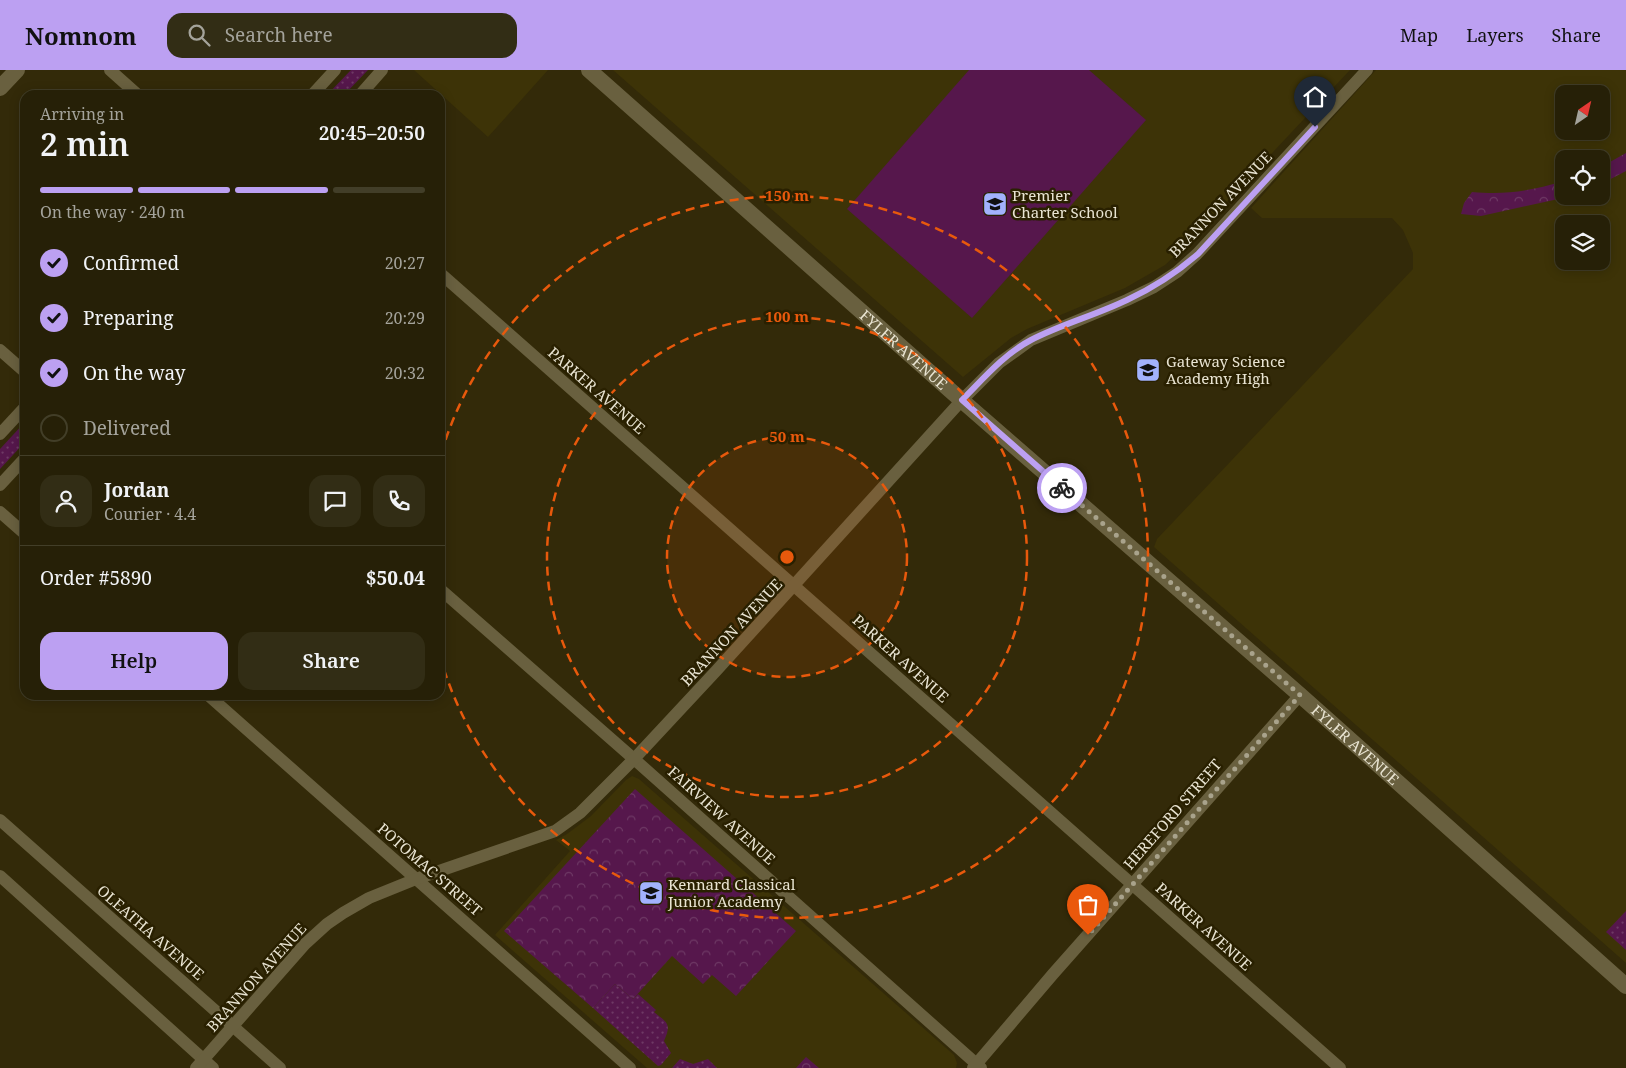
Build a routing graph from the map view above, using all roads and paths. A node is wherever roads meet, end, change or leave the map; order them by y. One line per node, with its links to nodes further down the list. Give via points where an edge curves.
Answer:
1 (17, 70): 7 (street)
2 (110, 70): 8 (street)
3 (335, 70): 9 (street)
4 (382, 70): 10 (street)
5 (589, 70): 14 (street, FYLER AVENUE)
6 (1367, 70): 14 (street, BRANNON AVENUE, via 1198,254 1177,272 1127,300 1031,340 999,363)
7 (0, 88)
8 (132, 90)
9 (317, 90)
10 (364, 90)
11 (445, 277): 21 (street, PARKER AVENUE)
12 (0, 350): 13 (street)
13 (20, 368)
14 (962, 400): 21 (street, BRANNON AVENUE); 23 (street, FYLER AVENUE)
15 (20, 412): 16 (street)
16 (0, 434)
17 (20, 463): 18 (street)
18 (0, 485)
19 (0, 512): 20 (street)
20 (20, 530)
21 (795, 586): 25 (street, BRANNON AVENUE); 29 (street, PARKER AVENUE)
22 (445, 593): 25 (street, FAIRVIEW AVENUE)
23 (1300, 695): 29 (street, HEREFORD STREET); 30 (street, FYLER AVENUE)
24 (214, 700): 28 (street, POTOMAC STREET)
25 (634, 759): 28 (street, BRANNON AVENUE, via 580,813 556,831); 33 (street, FAIRVIEW AVENUE)
26 (0, 820): 31 (street, OLEATHA AVENUE)
27 (0, 876): 32 (street)
28 (416, 879): 31 (street, BRANNON AVENUE, via 369,898 327,924 305,944); 35 (street, POTOMAC STREET)
29 (1132, 884): 33 (street, HEREFORD STREET); 36 (street, PARKER AVENUE)
30 (1626, 986)
31 (233, 1026): 32 (street, BRANNON AVENUE); 34 (street, OLEATHA AVENUE)
32 (204, 1065)
33 (977, 1067)
34 (280, 1068)
35 (630, 1068)
36 (1340, 1068)

